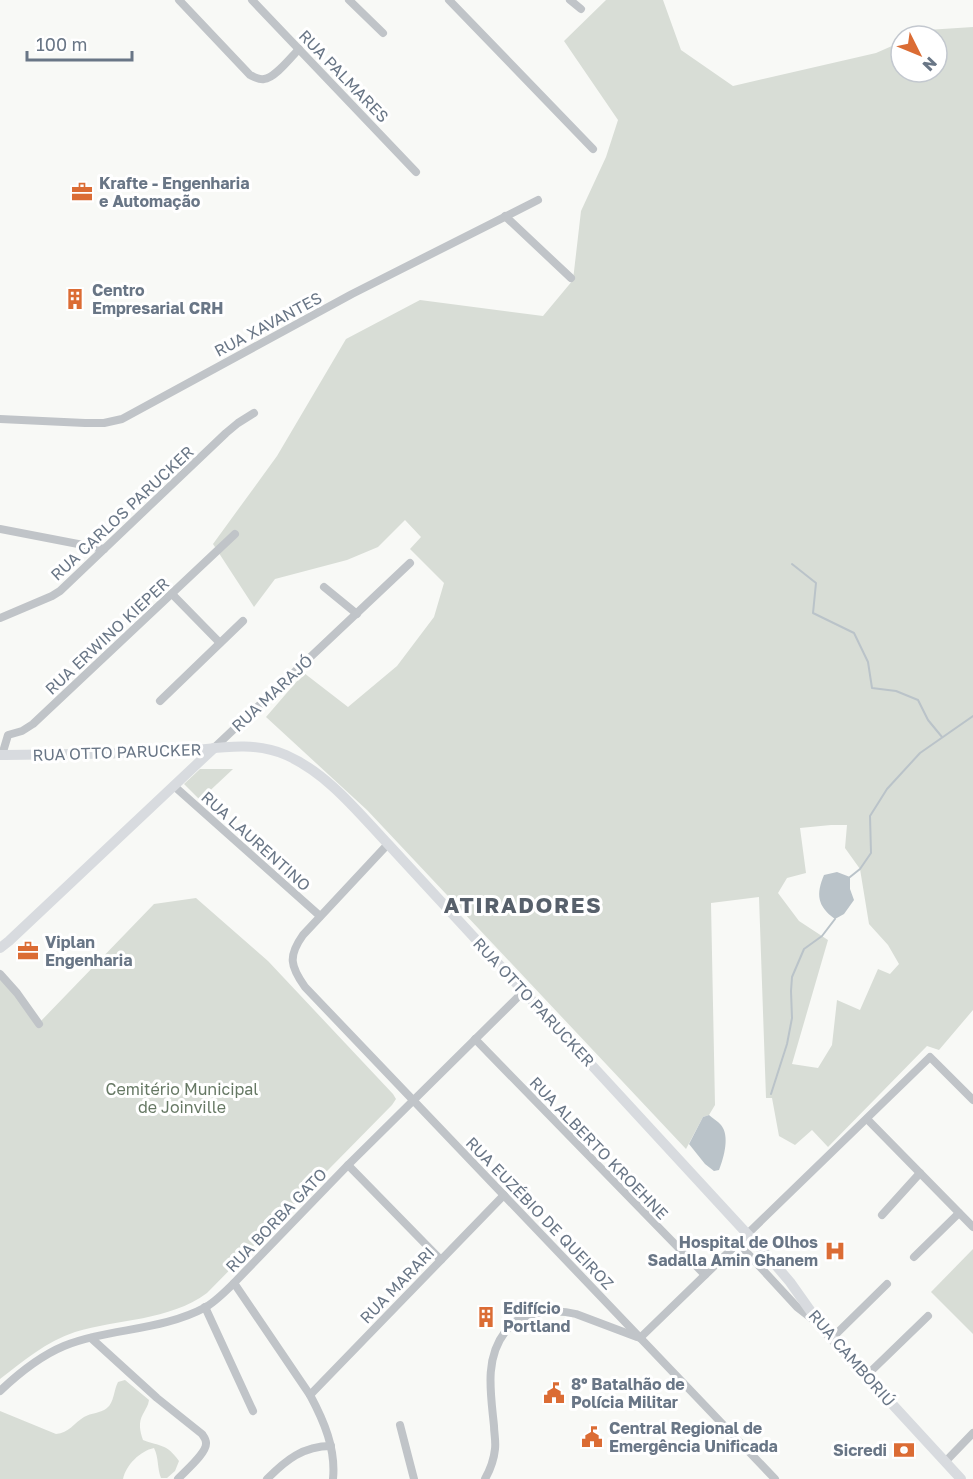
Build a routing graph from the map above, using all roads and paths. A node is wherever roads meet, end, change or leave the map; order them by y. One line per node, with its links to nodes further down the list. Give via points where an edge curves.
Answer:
1 (179, 0): 8 (street, via 256,78 270,78)
2 (252, 0): 8 (street, RUA PALMARES)
3 (449, 0): 9 (street)
4 (570, 0): 6 (street)
5 (352, 1): 7 (street)
6 (581, 9)
7 (383, 33)
8 (299, 49): 10 (street, RUA PALMARES)
9 (593, 149)
10 (416, 172)
11 (538, 200): 12 (street, RUA XAVANTES)
12 (505, 216): 13 (street); 15 (street, RUA XAVANTES, via 122,418 104,423)
13 (571, 278)
14 (254, 413): 18 (street, RUA CARLOS PARUCKER, via 226,433)
15 (0, 419)
16 (0, 529): 18 (street)
17 (235, 534): 21 (street, RUA ERWINO KIEPER)
18 (104, 549): 23 (street, RUA CARLOS PARUCKER, via 60,591)
19 (410, 563): 22 (street, RUA MARAJÓ)
20 (324, 587): 22 (street)
21 (172, 594): 25 (street); 29 (street, RUA ERWINO KIEPER, via 33,724 8,735)
22 (357, 614): 27 (street, RUA MARAJÓ)
23 (0, 618)
24 (243, 621): 25 (street)
25 (220, 643): 26 (street)
26 (160, 701)
27 (214, 748): 28 (main road, RUA OTTO PARUCKER); 30 (main road, RUA MARAJÓ); 32 (main road, RUA OTTO PARUCKER, via 260,747 292,758 334,788)
28 (176, 752): 29 (main road, RUA OTTO PARUCKER); 30 (main road, via 187,759)
29 (1, 754)
30 (187, 774): 31 (main road, RUA MARAJÓ)
31 (174, 786): 33 (street, RUA LAURENTINO); 34 (main road, RUA MARAJÓ)
32 (388, 844): 33 (street); 36 (main road, RUA OTTO PARUCKER)
33 (320, 916): 39 (street, RUA EUZÉBIO DE QUEIROZ, via 296,945 292,963 295,972)
34 (1, 947)
35 (0, 974): 37 (street)
36 (524, 991): 38 (street, RUA BORBA GATO); 48 (main road, RUA OTTO PARUCKER)
37 (39, 1024)
38 (475, 1039): 39 (street, RUA BORBA GATO); 52 (street, RUA ALBERTO KROEHNE)
39 (413, 1100): 42 (street, RUA BORBA GATO); 44 (street, RUA EUZÉBIO DE QUEIROZ)
40 (973, 1100): 41 (street, via 930,1057)
41 (867, 1119): 43 (street); 48 (street)
42 (348, 1165): 51 (street); 53 (street, RUA BORBA GATO)
43 (920, 1173): 45 (street); 46 (street)
44 (504, 1195): 51 (street, RUA MARARI); 59 (street, RUA EUZÉBIO DE QUEIROZ)
45 (959, 1213): 47 (street); 50 (street)
46 (882, 1215)
47 (973, 1227)
48 (748, 1234): 49 (street); 57 (main road, RUA CAMBORIÚ, via 790,1282)
49 (738, 1243): 52 (street); 57 (street)
50 (914, 1257)
51 (441, 1260): 63 (street, RUA MARARI)
52 (705, 1275): 59 (street)
53 (234, 1283): 55 (street, RUA BORBA GATO); 63 (street)
54 (887, 1284): 60 (street)
55 (205, 1307): 58 (street, RUA BORBA GATO, via 161,1323); 64 (street)
56 (928, 1316): 61 (street)
57 (818, 1323): 60 (main road, RUA CAMBORIÚ)
58 (91, 1338): 62 (street, RUA BORBA GATO, via 43,1357); 69 (street, via 206,1439 205,1451)
59 (640, 1338): 73 (street, via 565,1312 534,1314 514,1322 497,1345 491,1364 495,1449); 74 (street, RUA EUZÉBIO DE QUEIROZ)
60 (831, 1338): 61 (main road, RUA CAMBORIÚ)
61 (866, 1376): 68 (main road, RUA CAMBORIÚ)
62 (0, 1391)
63 (310, 1395): 67 (street)
64 (254, 1411)
65 (400, 1425): 72 (street)
66 (973, 1433): 68 (street)
67 (331, 1446): 70 (street, via 299,1454); 71 (street)
68 (945, 1462): 75 (main road, RUA CAMBORIÚ)
69 (178, 1479)
70 (267, 1479)
71 (333, 1479)
72 (414, 1479)
73 (485, 1479)
74 (775, 1479)
75 (961, 1479)

